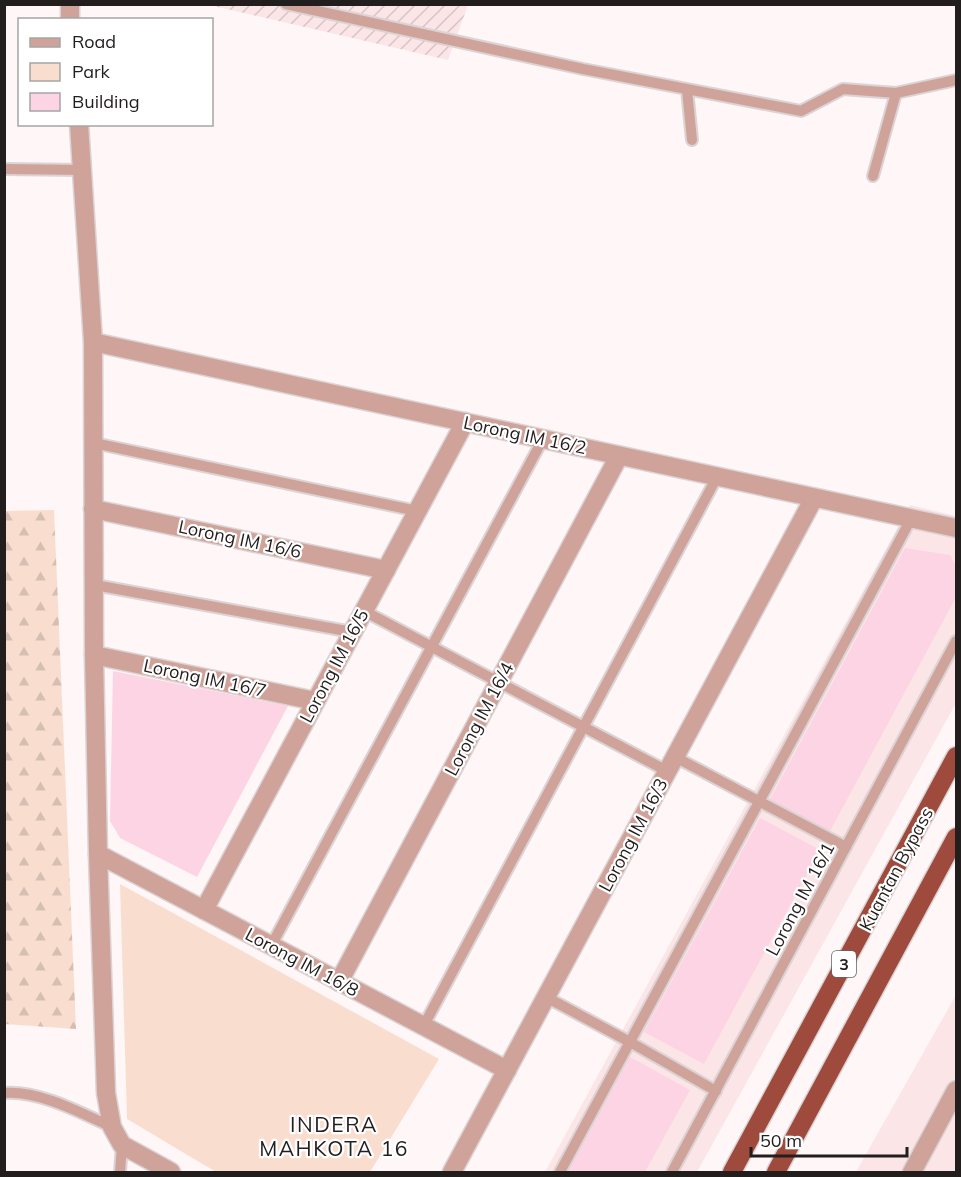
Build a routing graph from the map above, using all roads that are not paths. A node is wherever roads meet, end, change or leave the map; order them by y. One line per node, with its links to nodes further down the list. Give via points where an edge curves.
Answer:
1 (286, 4): 3 (lane)
2 (957, 80): 4 (lane)
3 (687, 90): 4 (lane, via 801,111 843,89); 6 (lane)
4 (896, 93): 9 (lane)
5 (79, 126): 8 (street)
6 (692, 140)
7 (4, 169): 8 (lane)
8 (82, 170): 10 (street)
9 (873, 176)
10 (93, 342): 11 (street, Lorong IM 16/2); 13 (street)
11 (465, 422): 12 (street, Lorong IM 16/2); 18 (street, Lorong IM 16/5)
12 (543, 439): 14 (street, Lorong IM 16/2); 26 (lane)
13 (94, 443): 17 (street); 18 (lane)
14 (620, 456): 15 (street, Lorong IM 16/2); 28 (street, Lorong IM 16/4)
15 (717, 477): 16 (street, Lorong IM 16/2); 30 (lane)
16 (814, 498): 19 (street, Lorong IM 16/2); 32 (street, Lorong IM 16/3)
17 (93, 509): 21 (street, Lorong IM 16/6); 22 (street)
18 (417, 511): 21 (street, Lorong IM 16/5)
19 (911, 519): 20 (street, Lorong IM 16/2); 33 (lane)
20 (957, 528)
21 (386, 570): 23 (street, Lorong IM 16/5)
22 (95, 585): 24 (lane); 27 (street)
23 (364, 611): 24 (street, Lorong IM 16/5); 26 (lane)
24 (352, 632): 29 (street, Lorong IM 16/5)
25 (957, 641): 35 (lane, Lorong IM 16/1)
26 (431, 646): 28 (lane); 38 (lane)
27 (94, 655): 29 (street, Lorong IM 16/7); 36 (street)
28 (499, 682): 30 (lane); 39 (street, Lorong IM 16/4)
29 (315, 701): 37 (street, Lorong IM 16/5)
30 (584, 727): 32 (lane); 41 (lane)
31 (957, 756): 54 (highway, Kuantan Bypass / 3)
32 (671, 764): 33 (lane); 40 (street, Lorong IM 16/3)
33 (759, 801): 35 (lane); 42 (lane)
34 (957, 837): 55 (highway, Kuantan Bypass / 3)
35 (846, 847): 45 (lane, Lorong IM 16/1)
36 (98, 854): 37 (street, Lorong IM 16/8); 47 (street, via 106,1093)
37 (204, 910): 38 (street, Lorong IM 16/8)
38 (271, 946): 39 (street, Lorong IM 16/8)
39 (339, 981): 41 (street, Lorong IM 16/8)
40 (546, 997): 42 (lane); 43 (street, Lorong IM 16/3)
41 (423, 1026): 43 (street, Lorong IM 16/8)
42 (630, 1042): 45 (lane); 52 (lane)
43 (507, 1070): 51 (street, Lorong IM 16/3)
44 (957, 1090): 56 (street)
45 (716, 1091): 53 (lane, Lorong IM 16/1)
46 (4, 1093): 47 (lane, via 23,1093 69,1107)
47 (112, 1127): 48 (street)
48 (122, 1146): 49 (lane); 50 (street)
49 (120, 1173)
50 (171, 1173)
51 (452, 1173)
52 (560, 1173)
53 (672, 1173)
54 (732, 1173)
55 (776, 1173)
56 (912, 1173)

